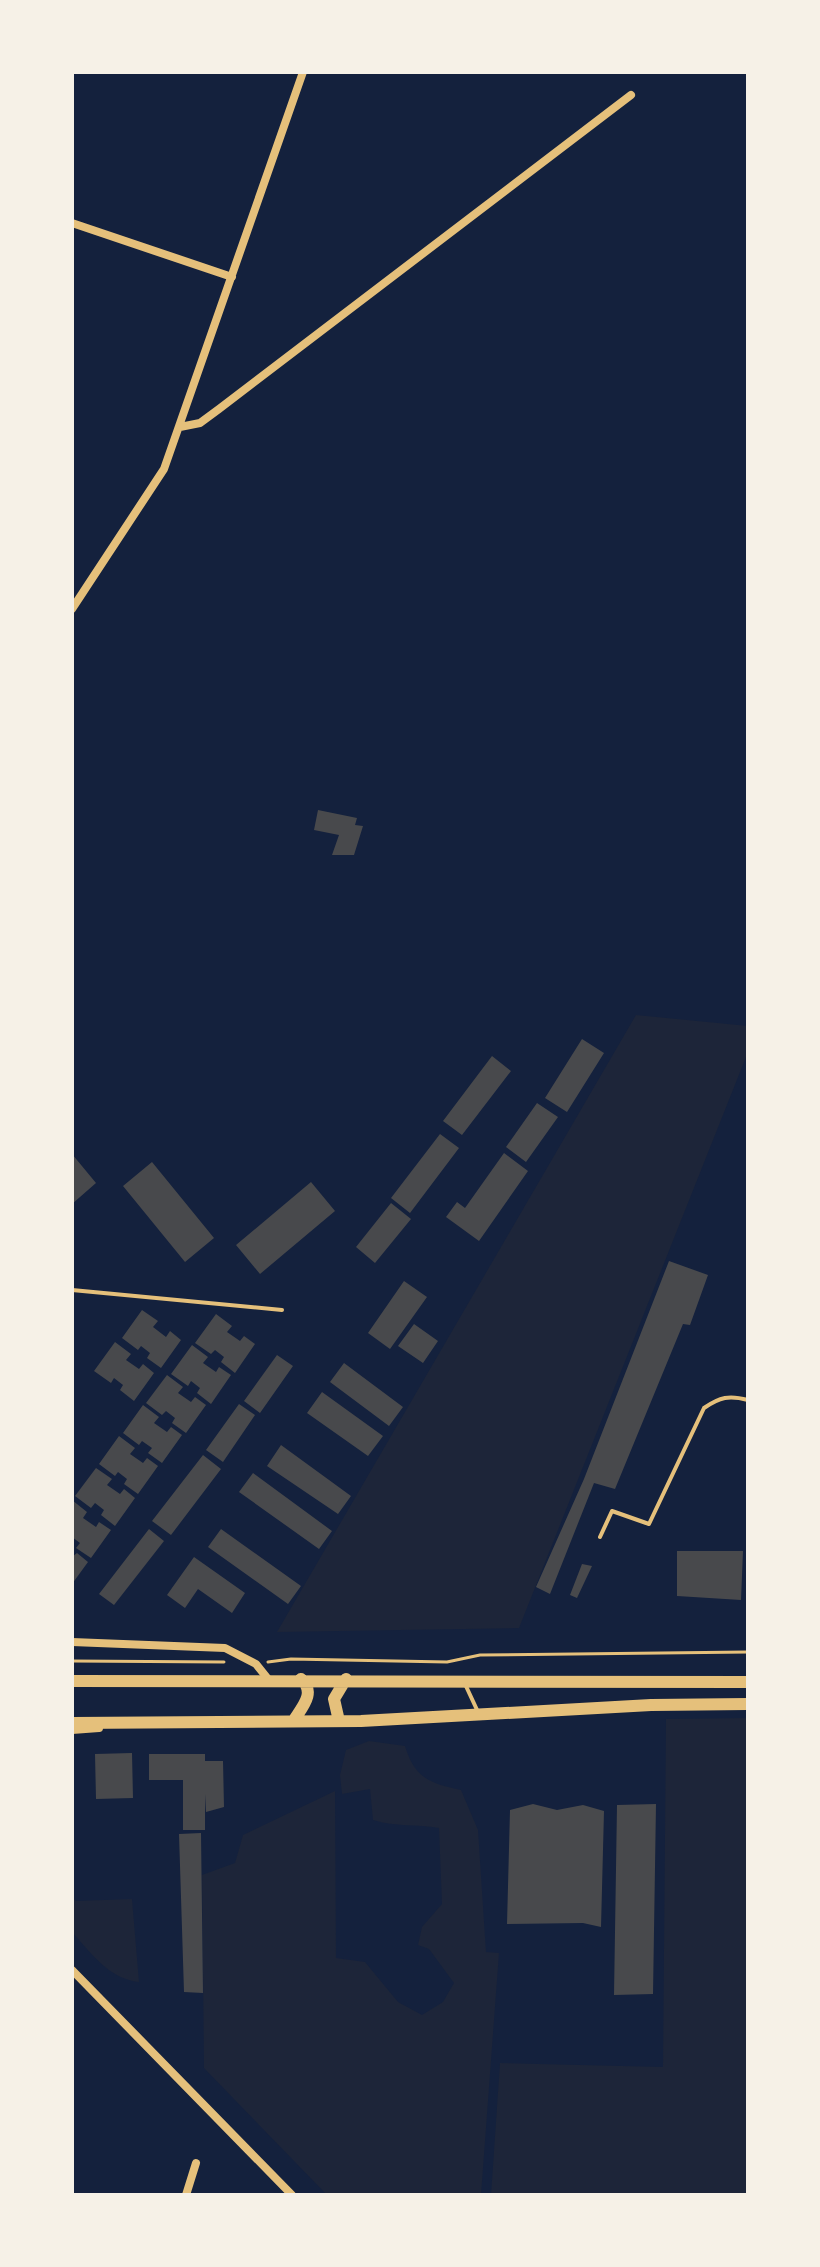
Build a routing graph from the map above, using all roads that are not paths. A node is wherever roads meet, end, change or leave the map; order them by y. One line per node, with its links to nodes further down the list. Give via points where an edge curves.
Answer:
1 (303, 72): 4 (street)
2 (631, 95): 5 (street, via 210,416)
3 (72, 223): 4 (street)
4 (232, 277): 5 (street)
5 (180, 427): 6 (street, via 164,469)
6 (72, 609)
7 (72, 1290): 8 (lane)
8 (282, 1310)
9 (748, 1400): 10 (lane, via 732,1395 704,1408 649,1524 612,1511)
10 (600, 1537)
11 (72, 1642): 12 (street, via 225,1648 256,1664)
12 (268, 1679): 13 (main road); 15 (main road)
13 (301, 1679): 14 (main road); 20 (main road, via 309,1695)
14 (346, 1679): 16 (main road); 21 (main road, via 334,1699)
15 (72, 1681)
16 (464, 1682): 17 (main road); 19 (lane)
17 (748, 1682)
18 (748, 1704): 19 (main road)
19 (479, 1714): 21 (main road)
20 (294, 1720): 21 (main road); 23 (main road)
21 (339, 1721)
22 (72, 1723): 23 (main road)
23 (154, 1723): 24 (street)
24 (72, 1730)
25 (72, 1970): 28 (street)
26 (196, 2163): 27 (street)
27 (186, 2195)
28 (292, 2195)

